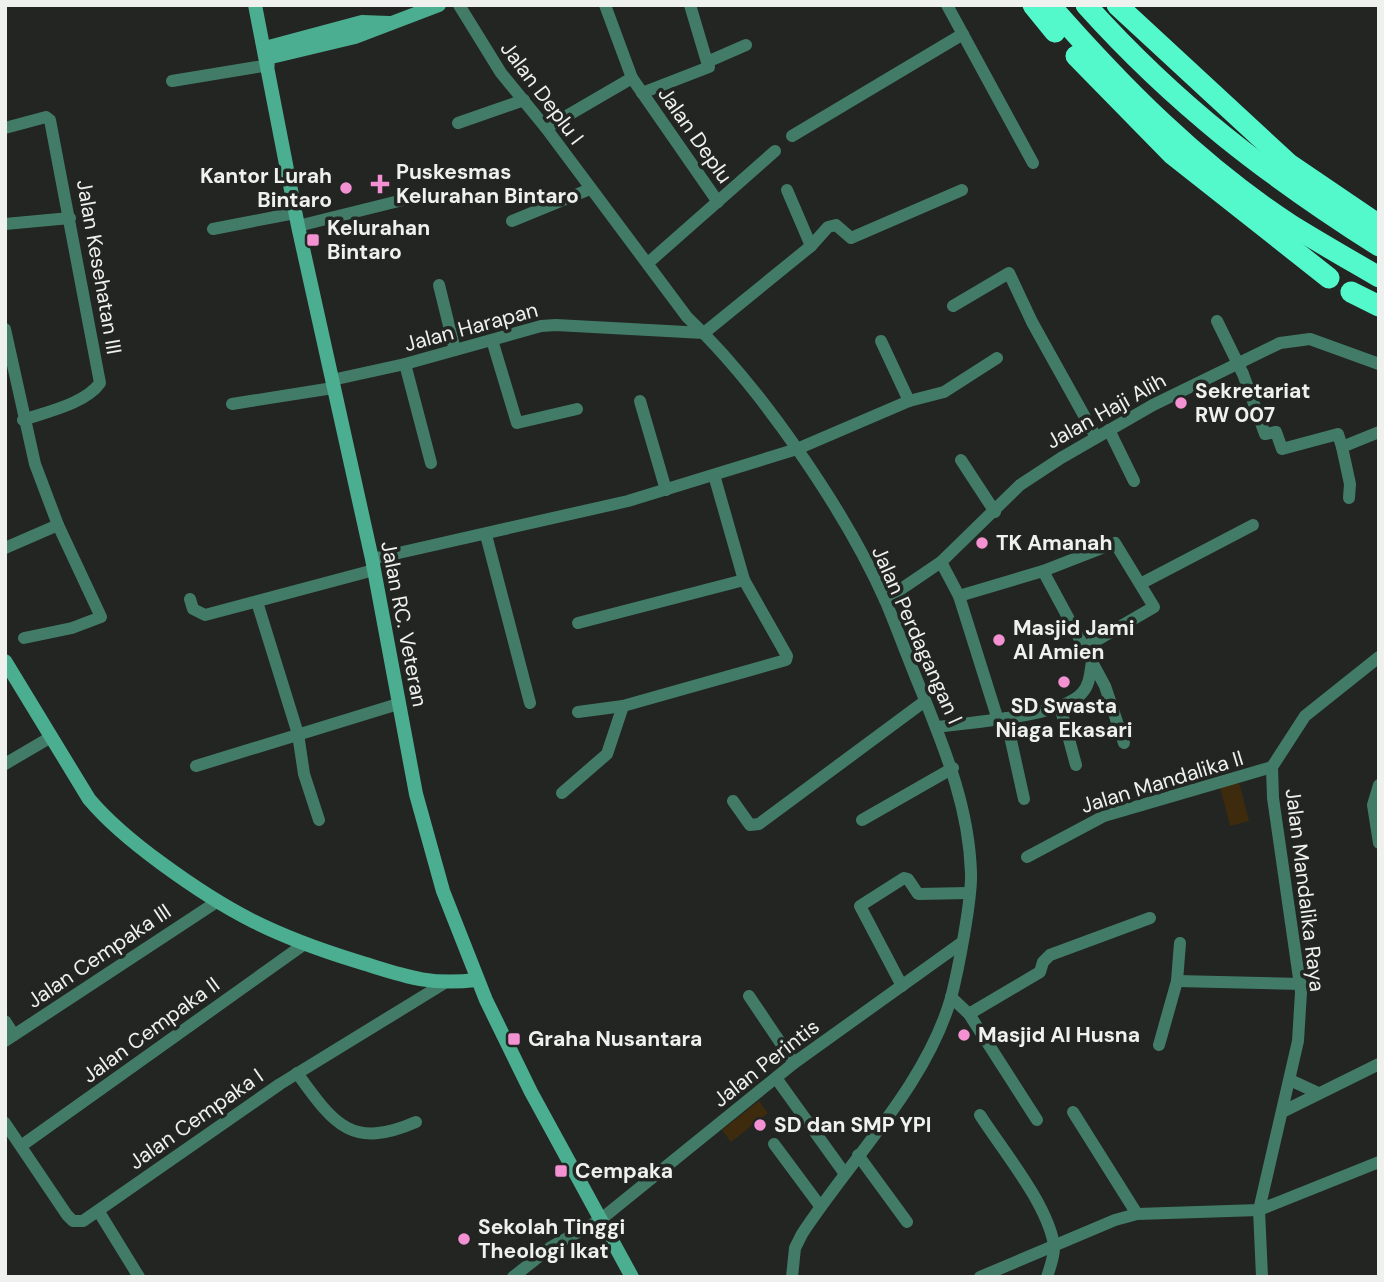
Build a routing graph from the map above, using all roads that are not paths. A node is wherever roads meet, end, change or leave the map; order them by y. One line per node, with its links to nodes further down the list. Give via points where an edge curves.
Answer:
1 (255, 5): 13 (main road, Jalan RC. Veteran)
2 (439, 5): 13 (main road, via 389,23 362,22)
3 (459, 5): 18 (street, Jalan Deplu I, via 488,54)
4 (605, 5): 15 (street, Jalan Deplu)
5 (690, 5): 14 (street)
6 (947, 5): 11 (street)
7 (1033, 5): 40 (highway, via 1100,82 1172,154)
8 (1050, 5): 39 (highway, via 1093,54 1188,146 1290,224)
9 (1086, 5): 37 (highway, via 1210,128)
10 (1117, 5): 34 (highway, via 1289,164)
11 (962, 34): 22 (street); 24 (street)
12 (746, 45): 14 (street)
13 (267, 57): 16 (street); 31 (main road, Jalan RC. Veteran)
14 (707, 62): 17 (street, via 709,67)
15 (632, 78): 17 (street, Jalan Deplu); 21 (street)
16 (172, 81)
17 (642, 93): 29 (street, Jalan Deplu)
18 (524, 100): 19 (street); 21 (street, Jalan Deplu I)
19 (458, 123)
20 (5, 128): 30 (street, Jalan Kesehatan III, via 46,117 50,120)
21 (546, 128): 25 (street, Jalan Deplu I)
22 (792, 136)
23 (775, 151): 29 (street)
24 (1033, 163)
25 (590, 189): 32 (street); 38 (street, Jalan Deplu I)
26 (787, 190): 36 (street)
27 (962, 190): 36 (street, via 851,237 836,225 828,227)
28 (423, 195): 31 (street)
29 (718, 202): 38 (street, Jalan Deplu)
30 (70, 218): 33 (street); 60 (street, Jalan Kesehatan III, via 100,383 69,403)
31 (297, 220): 35 (street); 55 (main road, Jalan RC. Veteran)
32 (512, 221)
33 (5, 224)
34 (1379, 225)
35 (213, 229)
36 (811, 246): 47 (street)
37 (1379, 246)
38 (648, 263): 47 (street, Jalan Deplu I)
39 (1379, 277)
40 (1329, 278)
41 (439, 285): 50 (street)
42 (1351, 292): 44 (highway)
43 (953, 306): 63 (street, via 1009,273)
44 (1379, 306)
45 (1217, 321): 53 (street)
46 (5, 329): 60 (street)
47 (704, 333): 48 (street, Jalan Harapan, via 556,325); 65 (street)
48 (492, 340): 50 (street, Jalan Harapan); 59 (street, via 517,423)
49 (881, 341): 57 (street)
50 (455, 350): 52 (street, Jalan Harapan)
51 (997, 358): 57 (street, via 944,392)
52 (405, 364): 55 (street, Jalan Harapan); 67 (street)
53 (1239, 364): 54 (street, Jalan Haji Alih, via 1280,343 1310,339); 61 (street, Jalan Haji Alih); 64 (street, via 1265,434 1276,432 1282,449 1338,434)
54 (1379, 364)
55 (333, 384): 58 (street, Jalan Harapan); 78 (main road, Jalan RC. Veteran)
56 (640, 401): 70 (street)
57 (909, 401): 65 (street)
58 (232, 404)
59 (576, 409)
60 (23, 420): 73 (street)
61 (1109, 430): 63 (street, Jalan Haji Alih); 69 (street)
62 (1379, 432): 64 (street)
63 (1096, 437): 72 (street, Jalan Haji Alih, via 1031,477)
64 (1342, 447): 71 (street)
65 (797, 449): 68 (street); 84 (street, Jalan Perdagangan I)
66 (961, 460): 72 (street)
67 (431, 463)
68 (714, 475): 70 (street); 80 (street)
69 (1134, 481)
70 (666, 490): 75 (street)
71 (1349, 498)
72 (995, 512): 77 (street, Jalan Haji Alih)
73 (58, 525): 76 (street); 87 (street, via 101,617)
74 (1253, 525): 81 (street)
75 (486, 535): 78 (street); 93 (street)
76 (5, 548)
77 (941, 562): 82 (street); 84 (street, Jalan Haji Alih)
78 (373, 565): 85 (street); 94 (main road, Jalan RC. Veteran)
79 (1043, 571): 81 (street, via 1112,543); 82 (street); 88 (street)
80 (744, 580): 86 (street); 95 (street, via 787,656 785,661)
81 (1142, 583): 88 (street, via 1153,608)
82 (959, 596): 98 (street)
83 (190, 600): 85 (street, via 193,609 205,615)
84 (885, 600): 92 (street, Jalan Perdagangan I)
85 (257, 602): 100 (street)
86 (578, 623)
87 (24, 638)
88 (1085, 647): 91 (street)
89 (1379, 657): 106 (street, Jalan Mandalika Raya, via 1304,716)
90 (5, 661): 101 (main road)
91 (1092, 662): 96 (street, via 1084,692); 102 (street, via 1107,690)
92 (925, 701): 99 (street, Jalan Perdagangan I); 111 (street, via 759,824 751,825)
93 (530, 703)
94 (398, 704): 100 (street); 122 (main road, Jalan RC. Veteran, via 416,794 443,891)
95 (623, 706): 97 (street); 109 (street, via 607,754)
96 (1060, 706): 98 (street); 104 (street)
97 (578, 712)
98 (1002, 719): 99 (street); 110 (street)
99 (938, 727): 107 (street, Jalan Perdagangan I)
100 (298, 734): 105 (street); 112 (street, via 304,774)
101 (51, 737): 103 (street); 117 (main road, via 105,818)
102 (1124, 743)
103 (5, 764)
104 (1076, 765)
105 (196, 766)
106 (1272, 767): 115 (street, Jalan Mandalika II, via 1104,816); 125 (street, Jalan Mandalika Raya)
107 (953, 768): 113 (street); 116 (street, Jalan Perdagangan I, via 967,828)
108 (1379, 785): 114 (street, via 1373,803)
109 (562, 793)
110 (1024, 799)
111 (733, 801)
112 (319, 820)
113 (862, 820)
114 (1378, 838)
115 (1027, 857)
116 (968, 893): 121 (street, Jalan Perdagangan I); 126 (street, via 918,894 904,878 860,906)
117 (215, 903): 120 (main road); 131 (street, Jalan Cempaka III)
118 (1150, 918): 129 (street, via 1049,955 1040,972)
119 (1180, 943): 123 (street)
120 (303, 944): 124 (main road); 146 (street, Jalan Cempaka II)
121 (960, 944): 126 (street, Jalan Perintis); 128 (street, Jalan Perdagangan I)
122 (476, 980): 124 (main road); 154 (main road, Jalan RC. Veteran)
123 (1177, 981): 125 (street); 132 (street)
124 (443, 984): 135 (street, Jalan Cempaka I)
125 (1301, 984): 137 (street, Jalan Mandalika Raya, via 1298,1041)
126 (901, 986): 133 (street, Jalan Perintis)
127 (749, 996): 133 (street)
128 (951, 997): 129 (street); 147 (street, Jalan Perdagangan I, via 939,1031 898,1102)
129 (969, 1014): 142 (street)
130 (5, 1021): 131 (street)
131 (10, 1038)
132 (1159, 1045)
133 (794, 1063): 136 (street, Jalan Perintis)
134 (1379, 1064): 138 (street)
135 (298, 1073): 143 (street, via 331,1116 351,1130 383,1135); 152 (street, Jalan Cempaka I)
136 (776, 1078): 149 (street); 154 (street, Jalan Perintis)
137 (1290, 1080): 138 (street); 139 (street, Jalan Mandalika Raya)
138 (1318, 1093): 139 (street)
139 (1284, 1111): 151 (street, Jalan Mandalika Raya)
140 (1073, 1112): 153 (street)
141 (980, 1115): 156 (street, via 1040,1208)
142 (1037, 1121)
143 (416, 1122)
144 (5, 1123): 146 (street, Jalan Cempaka I)
145 (775, 1144): 150 (street)
146 (21, 1146): 152 (street, Jalan Cempaka I, via 73,1221 83,1222)
147 (858, 1155): 149 (street, Jalan Perdagangan I); 155 (street)
148 (1379, 1162): 151 (street)
149 (845, 1174): 150 (street, Jalan Perdagangan I)
150 (820, 1206): 160 (street, Jalan Perdagangan I, via 796,1248)
151 (1259, 1210): 153 (street); 163 (street, Jalan Mandalika Raya)
152 (99, 1212): 157 (street)
153 (1137, 1214): 156 (street)
154 (600, 1220): 158 (street, Jalan Perintis, via 551,1247); 159 (main road, Jalan RC. Veteran)
155 (907, 1222)
156 (1054, 1246): 161 (street); 162 (street)
157 (139, 1277)
158 (513, 1277)
159 (632, 1277)
160 (792, 1277)
161 (980, 1277)
162 (1047, 1277)
163 (1262, 1277)

